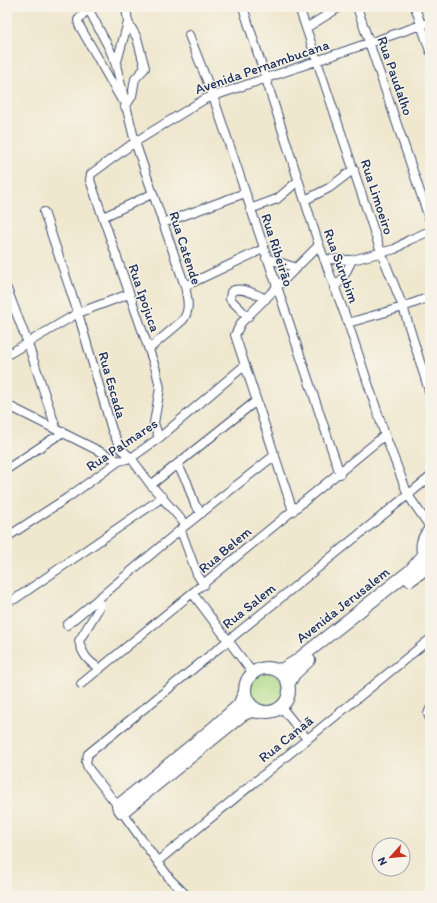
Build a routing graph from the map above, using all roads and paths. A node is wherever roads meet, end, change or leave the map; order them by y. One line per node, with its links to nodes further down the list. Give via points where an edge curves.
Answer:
1 (126, 7): 8 (street)
2 (243, 7): 17 (street, Rua Surubim)
3 (299, 7): 11 (street, Rua Limoeiro)
4 (340, 7): 11 (street)
5 (357, 7): 13 (street, Rua Paudalho)
6 (415, 7): 10 (street)
7 (88, 8): 16 (street); 19 (street, via 78,20 79,25)
8 (128, 22): 16 (street); 19 (street, via 137,38 145,68 135,79 132,96)
9 (430, 22): 10 (street, Avenida Pernambucana)
10 (421, 25): 13 (street, Avenida Pernambucana); 14 (street)
11 (306, 28): 15 (street, Rua Limoeiro)
12 (189, 35): 18 (street, Rua Ribeirão)
13 (370, 43): 15 (street, Avenida Pernambucana); 29 (street, Rua Paudalho)
14 (430, 51)
15 (317, 61): 17 (street, Avenida Pernambucana); 21 (street, Rua Limoeiro)
16 (116, 65): 19 (street)
17 (265, 77): 18 (street, Avenida Pernambucana); 23 (street, Rua Surubim)
18 (213, 96): 20 (street, Avenida Pernambucana, via 190,106); 24 (street, Rua Ribeirão)
19 (125, 107): 20 (street, Rua Catende)
20 (135, 142): 22 (street, Avenida Pernambucana); 25 (street, Rua Catende)
21 (354, 168): 26 (street, via 329,188); 36 (street, Rua Limoeiro)
22 (94, 170): 30 (street, Rua Ipojuca, via 90,180)
23 (298, 181): 26 (street, Rua Surubim); 27 (street, via 277,199)
24 (245, 193): 27 (street, Rua Ribeirão); 32 (street)
25 (152, 194): 30 (street); 32 (street, Rua Catende)
26 (305, 200): 34 (street, Rua Surubim)
27 (250, 209): 35 (street, Rua Ribeirão)
28 (44, 212): 49 (street, Rua Escada)
29 (428, 212): 31 (street, Rua Paudalho)
30 (103, 217): 45 (street, Rua Ipojuca)
31 (430, 221)
32 (163, 223): 41 (street, Rua Catende)
33 (430, 231): 36 (street, via 395,249)
34 (319, 246): 38 (street, Rua Surubim); 40 (street)
35 (263, 249): 37 (street, Rua Ribeirão); 41 (street)
36 (381, 252): 39 (street); 48 (street, Rua Limoeiro)
37 (266, 258): 40 (street); 43 (street, Rua Ribeirão)
38 (324, 258): 39 (street); 42 (street, Rua Surubim)
39 (352, 260): 42 (street, via 343,278)
40 (297, 268): 43 (street)
41 (184, 286): 53 (street, Rua Catende, via 189,306 187,315)
42 (334, 288): 51 (street, Rua Surubim)
43 (276, 289): 47 (street); 67 (street, Rua Ribeirão)
44 (7, 290): 52 (street)
45 (129, 294): 49 (street); 53 (street, Rua Ipojuca)
46 (430, 297): 48 (street)
47 (266, 299): 50 (street); 50 (street, via 240,290 232,290 230,299)
48 (402, 307): 51 (street); 56 (street, Rua Limoeiro)
49 (78, 312): 52 (street); 63 (street, Rua Escada, via 112,430 121,449)
50 (248, 317): 55 (street, via 241,323 235,335)
51 (348, 323): 60 (street, Rua Surubim)
52 (27, 341): 54 (street); 59 (street)
53 (149, 349): 61 (street, Rua Ipojuca, via 160,388 154,423)
54 (7, 354)
55 (244, 366): 57 (street); 61 (street, Rua Palmares)
56 (430, 394)
57 (256, 401): 62 (street); 65 (street)
58 (7, 405): 59 (street)
59 (59, 430): 64 (street); 66 (street)
60 (385, 435): 67 (street, Rua Belem); 70 (street, Rua Surubim)
61 (159, 438): 63 (street, Rua Palmares)
62 (275, 455): 72 (street); 73 (street)
63 (131, 458): 64 (street, Rua Palmares); 69 (street, Rua Escada)
64 (119, 461): 77 (street, Rua Palmares)
65 (177, 464): 69 (street); 73 (street, via 195,505)
66 (7, 469)
67 (340, 474): 72 (street, Rua Belem)
68 (430, 477): 70 (street, Rua Salem)
69 (151, 485): 71 (street, Rua Escada)
70 (408, 495): 74 (street, Rua Surubim); 84 (street, Rua Salem)
71 (163, 497): 75 (street, Rua Escada); 81 (street, via 15,599)
72 (293, 511): 79 (street, Rua Belem)
73 (202, 513): 75 (street)
74 (430, 527)
75 (183, 528): 79 (street, Rua Escada, via 197,574); 82 (street)
76 (430, 530): 78 (street, Avenida Jerusalem, via 423,541)
77 (7, 537)
78 (428, 563): 86 (street, Avenida Jerusalem, via 415,566 384,596)
79 (204, 585): 80 (street, Rua Belem)
80 (192, 594): 84 (street); 87 (street, Rua Belem)
81 (8, 598)
82 (99, 598): 83 (street); 87 (street, via 99,608 79,642 87,660)
83 (67, 625)
84 (228, 639): 89 (street); 98 (street, Rua Salem, via 86,757 88,768)
85 (430, 639): 97 (street, Rua Canaã)
86 (327, 641): 88 (street, Avenida Jerusalem, via 283,669); 91 (street, Avenida Jerusalem, via 294,674)
87 (100, 669): 90 (street, Rua Belem)
88 (276, 670): 89 (street, Avenida Jerusalem, via 264,668); 91 (street, via 282,674)
89 (252, 672): 92 (street, via 245,683)
90 (81, 684)
91 (288, 685): 93 (street, Avenida Jerusalem, via 289,696)
92 (244, 694): 95 (street, via 250,705); 98 (street, via 239,705)
93 (282, 708): 95 (street); 97 (street)
94 (430, 709): 96 (street)
95 (260, 712): 98 (street, via 251,711 242,715)
96 (430, 719)
97 (307, 739): 99 (street, Rua Canaã)
98 (120, 809): 99 (street)
99 (158, 861): 100 (street, via 170,879)
100 (187, 896)

